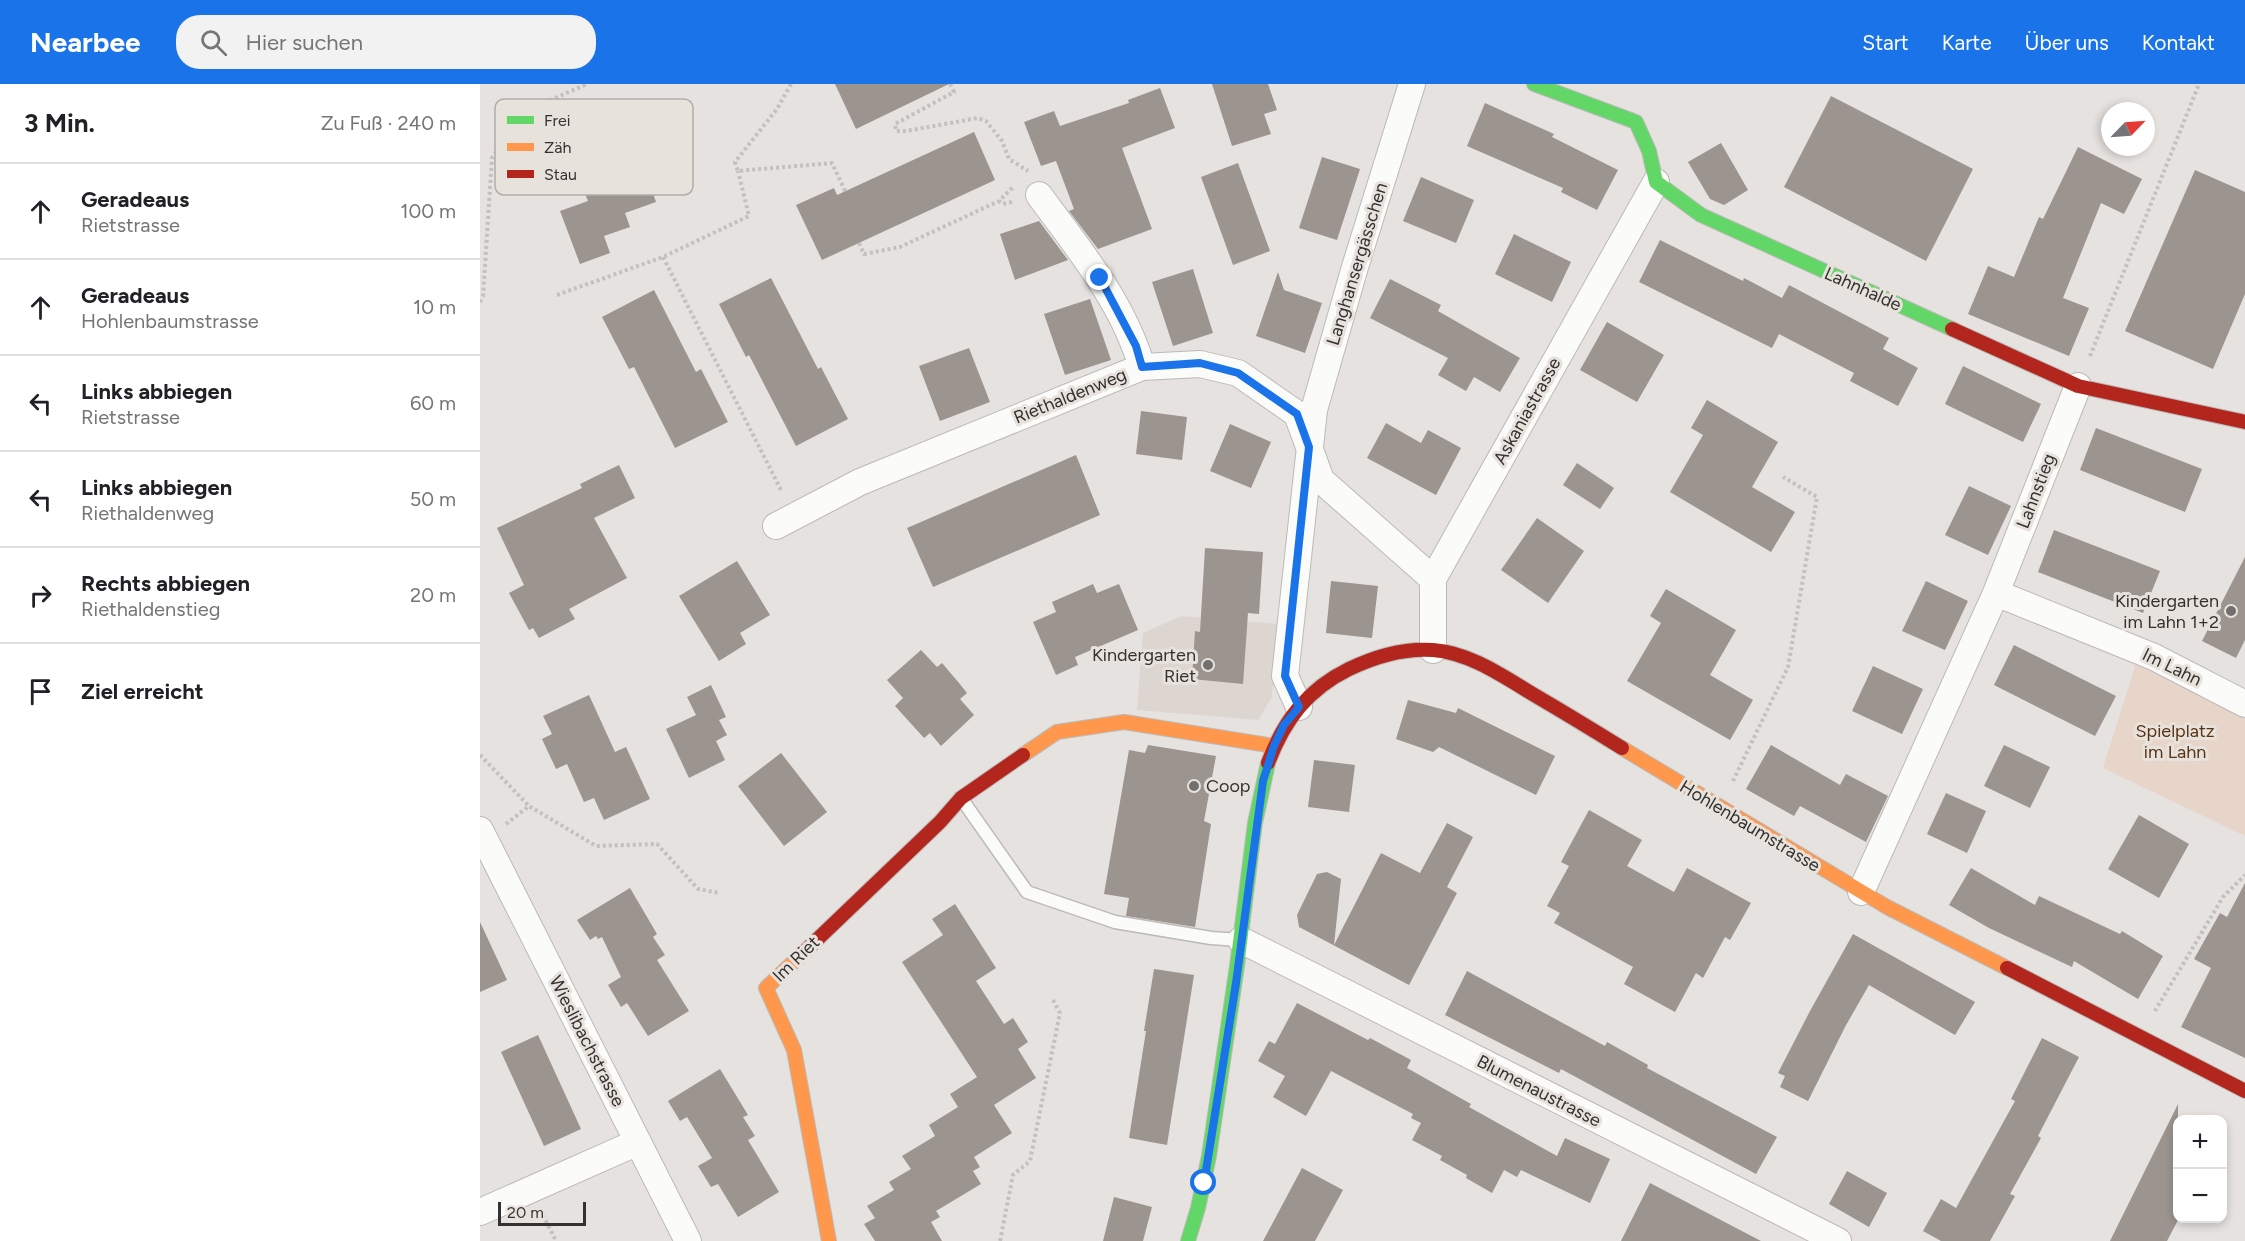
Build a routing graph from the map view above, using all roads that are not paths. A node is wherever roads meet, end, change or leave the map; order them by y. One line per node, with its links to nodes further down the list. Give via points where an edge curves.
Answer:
1 (1412, 84): 8 (street, Langhansergässchen, via 1314,410)
2 (1534, 84): 3 (street, via 1636,122 1649,151)
3 (1656, 182): 6 (street, Lahnhalde, via 1701,215); 10 (street, Askaniastrasse)
4 (1027, 184): 5 (street, via 1100,278 1136,346)
5 (1142, 367): 8 (street, Riethaldenweg, via 1200,363 1238,373 1297,414); 9 (street, Riethaldenweg, via 860,482)
6 (2078, 386): 7 (street, Lahnhalde); 11 (street, Lahnstieg)
7 (2245, 422)
8 (1309, 447): 10 (street, Riethaldenweg, via 1321,480); 14 (street, Langhansergässchen, via 1285,676)
9 (785, 521)
10 (1433, 579): 12 (street, Askaniastrasse)
11 (1996, 593): 13 (street, Im Lahn, via 2154,657); 18 (street, Lahnstieg)
12 (1433, 650): 14 (street, Hohlenbaumstrasse, via 1397,652 1362,662 1330,679); 18 (street, Hohlenbaumstrasse, via 1466,658 1508,678)
13 (2245, 704)
14 (1299, 707): 15 (street, Hohlenbaumstrasse)
15 (1274, 746): 16 (street, via 1124,722 1057,732); 19 (street, Hohlenbaumstrasse, via 1263,781)
16 (961, 798): 19 (lane, via 1027,892 1115,922); 24 (street, Im Riet, via 766,988 794,1050)
17 (482, 838): 21 (street, Wieslibachstrasse)
18 (1861, 892): 20 (street, Hohlenbaumstrasse)
19 (1241, 940): 25 (street, Hohlenbaumstrasse, via 1204,1183); 26 (street, Blumenaustrasse)
20 (2245, 1090)
21 (638, 1142): 22 (street); 23 (street, Wieslibachstrasse)
22 (480, 1212)
23 (688, 1241)
24 (829, 1241)
25 (1188, 1241)
26 (1838, 1241)

